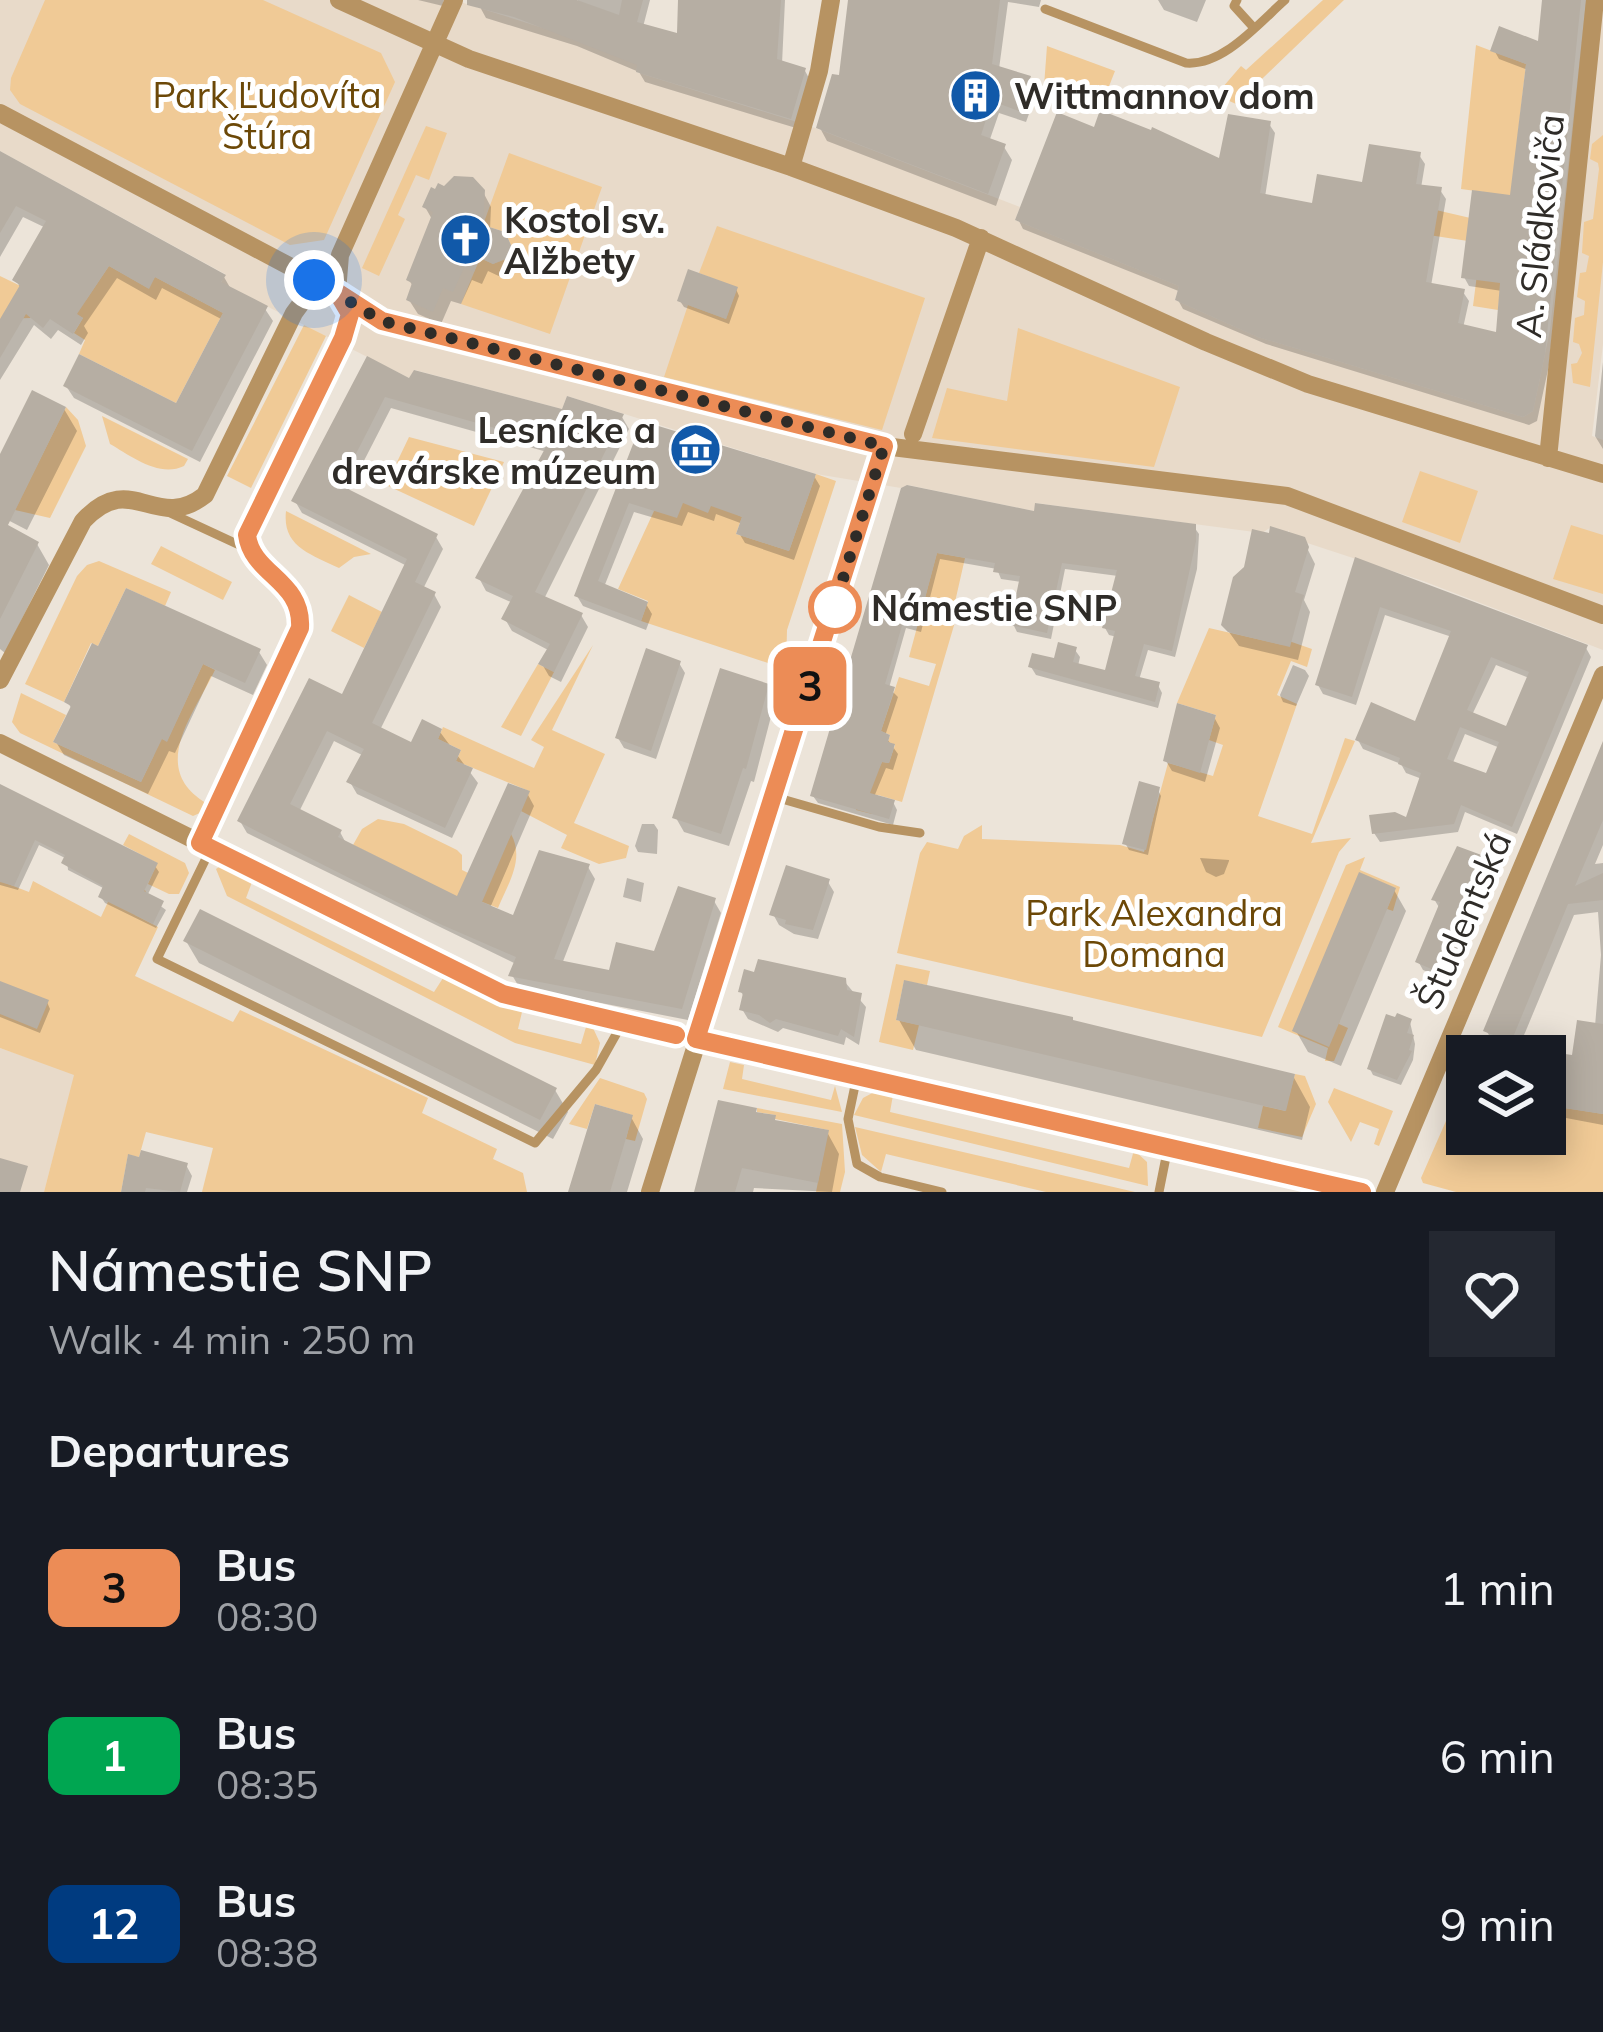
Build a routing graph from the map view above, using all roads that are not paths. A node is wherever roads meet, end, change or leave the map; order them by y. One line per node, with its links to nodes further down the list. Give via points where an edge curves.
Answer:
1 (339, 0): 9 (street)
2 (454, 0): 9 (street)
3 (831, 0): 11 (street)
4 (1237, 0): 8 (lane)
5 (1285, 0): 8 (lane)
6 (1595, 0): 16 (street, A. Sládkoviča)
7 (1045, 9): 8 (lane, via 1186,63 1216,58)
8 (1254, 28)
9 (436, 44): 11 (street); 13 (street, via 340,255)
10 (0, 113): 13 (street)
11 (791, 167): 12 (street)
12 (981, 238): 14 (street); 16 (street, via 1308,384)
13 (337, 292): 15 (street, via 382,321); 18 (street, via 308,294 205,495); 19 (street, via 350,314 343,338 248,529)
14 (914, 434)
15 (884, 446): 20 (street, via 1287,496); 24 (street)
16 (1548, 458): 17 (street)
17 (1603, 474)
18 (167, 512): 19 (lane); 22 (street, via 123,498 89,515)
19 (250, 550): 26 (street, via 296,598 300,628)
20 (1603, 615)
21 (1603, 675): 35 (street, Študentská)
22 (0, 680)
23 (0, 743): 26 (street)
24 (775, 797): 25 (lane); 28 (street)
25 (920, 833)
26 (206, 846): 27 (street, via 503,994); 27 (lane, via 157,959 536,1143 596,1070)
27 (622, 1022): 28 (street)
28 (696, 1039): 29 (street); 31 (street)
29 (857, 1076): 30 (street); 32 (lane, via 848,1118 857,1164)
30 (1168, 1147): 33 (lane); 34 (street)
31 (650, 1192)
32 (942, 1192)
33 (1160, 1192)
34 (1362, 1192)
35 (1385, 1192)

